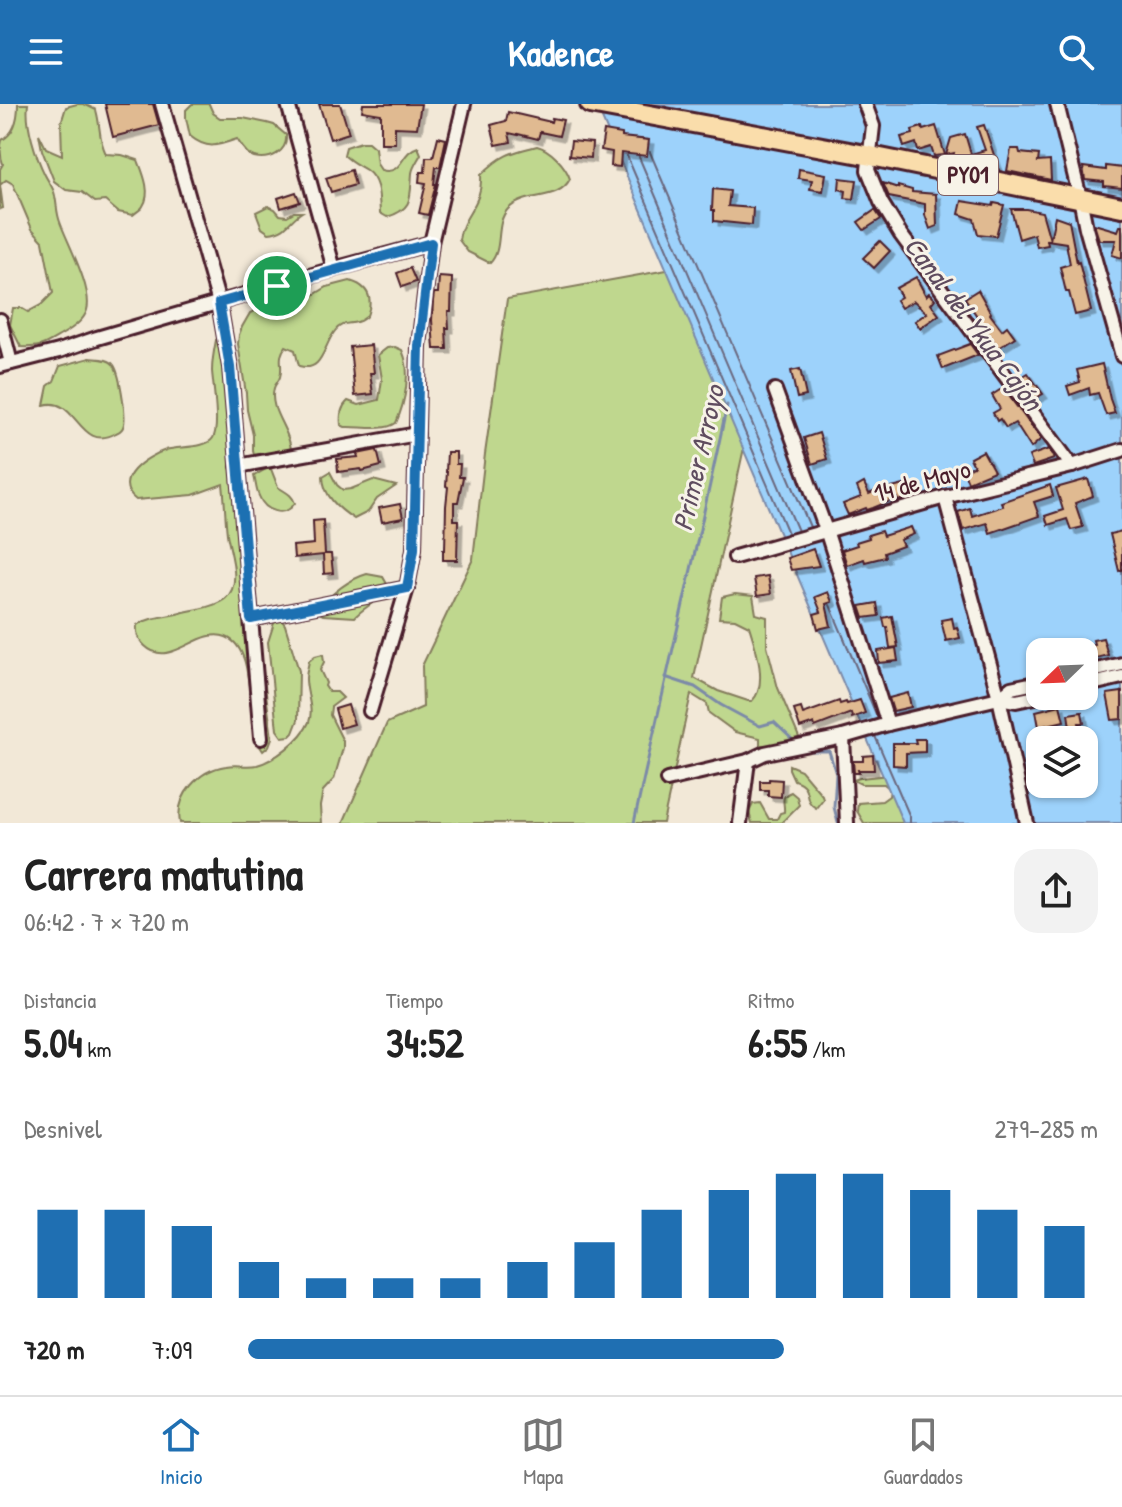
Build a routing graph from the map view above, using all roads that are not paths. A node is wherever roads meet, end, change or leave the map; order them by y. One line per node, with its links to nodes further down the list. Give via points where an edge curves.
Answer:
1 (162, 104): 12 (street)
2 (288, 104): 11 (street)
3 (464, 104): 10 (street)
4 (590, 104): 7 (highway, PY01)
5 (865, 104): 7 (street, via 873,126)
6 (1057, 104): 8 (street)
7 (871, 156): 8 (highway, PY01); 20 (street, via 868,170 898,229)
8 (1080, 198): 9 (highway, PY01); 14 (street)
9 (1122, 207)
10 (431, 243): 11 (street); 17 (street, via 419,346)
11 (334, 269): 12 (street)
12 (219, 303): 15 (street); 19 (street)
13 (0, 320): 15 (street)
14 (1122, 356)
15 (6, 365)
16 (775, 390): 22 (street)
17 (417, 434): 19 (street); 24 (street, via 414,549)
18 (1122, 450): 20 (street, 14 de Mayo)
19 (238, 466): 25 (street)
20 (1072, 466): 21 (street, 14 de Mayo)
21 (945, 497): 22 (street, 14 de Mayo); 31 (street)
22 (826, 530): 23 (street, 14 de Mayo); 34 (street)
23 (735, 557)
24 (407, 588): 25 (street); 33 (street)
25 (251, 619): 36 (street)
26 (1122, 664): 27 (street)
27 (1098, 670)
28 (1122, 677): 29 (street)
29 (1098, 683)
30 (1026, 685): 31 (street)
31 (999, 698): 32 (street); 34 (street); 41 (street)
32 (1026, 699)
33 (370, 711)
34 (888, 724): 35 (street)
35 (843, 737): 37 (street); 40 (street)
36 (261, 738)
37 (748, 761): 38 (street); 39 (street)
38 (667, 780)
39 (740, 823)
40 (847, 823)
41 (1027, 823)

